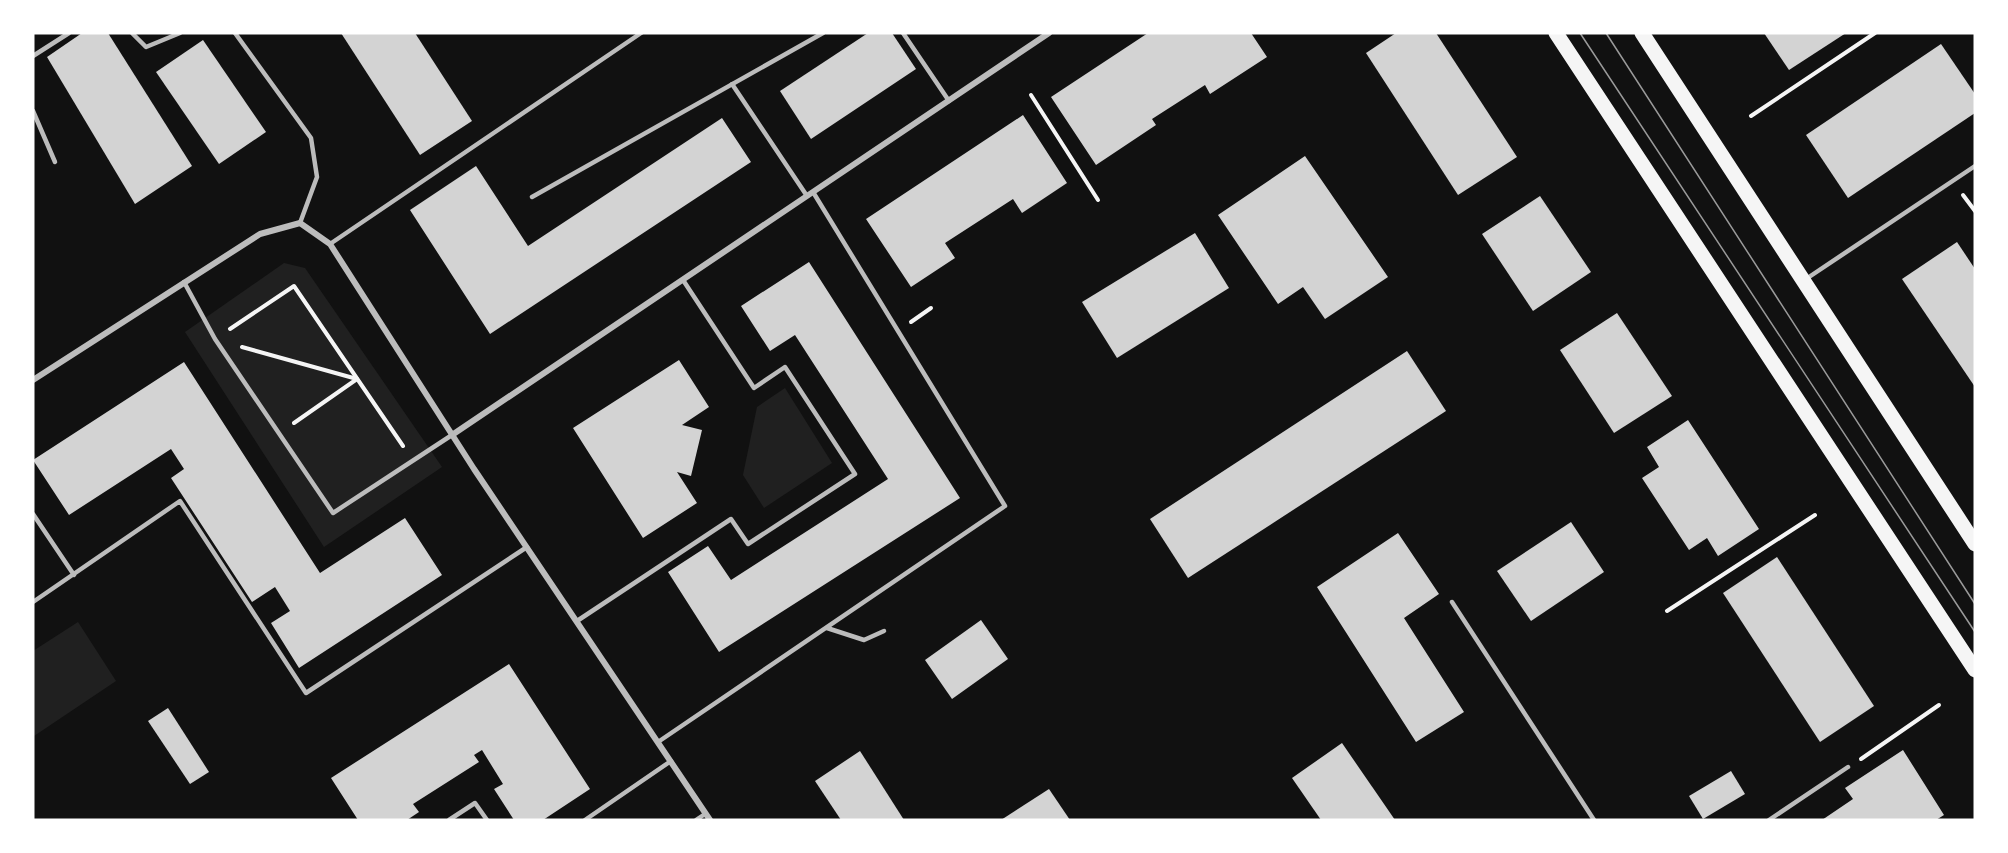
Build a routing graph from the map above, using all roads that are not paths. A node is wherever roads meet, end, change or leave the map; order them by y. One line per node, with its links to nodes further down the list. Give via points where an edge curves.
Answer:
1 (69, 33): 11 (lane)
2 (132, 33): 3 (lane, via 146,47)
3 (180, 33)
4 (235, 33): 20 (lane, via 311,138 317,177)
5 (641, 33): 21 (lane)
6 (823, 33): 12 (lane)
7 (903, 33): 13 (lane)
8 (1049, 33): 13 (street)
9 (1557, 33): 36 (main road)
10 (1642, 33): 23 (main road)
11 (33, 56)
12 (732, 84): 18 (lane); 19 (lane)
13 (950, 100): 17 (street)
14 (33, 111): 15 (lane)
15 (55, 162)
16 (1975, 166): 23 (lane)
17 (813, 192): 19 (street); 34 (lane, via 1005,506)
18 (532, 196)
19 (807, 196): 22 (street)
20 (300, 223): 21 (street); 24 (street, via 260,234)
21 (330, 244): 26 (street)
22 (683, 280): 26 (street); 33 (lane, via 754,388 785,368 855,474 747,544 731,519)
23 (1804, 281): 28 (main road)
24 (184, 282): 25 (street); 26 (lane, via 215,339 333,513)
25 (33, 380)
26 (452, 435): 29 (street)
27 (33, 514): 30 (lane)
28 (1975, 544)
29 (527, 547): 30 (lane, via 306,693 180,501); 33 (street)
30 (74, 575): 31 (lane)
31 (33, 602)
32 (1452, 602): 45 (lane)
33 (577, 621): 37 (street)
34 (827, 628): 35 (lane, via 864,640); 37 (lane)
35 (884, 631)
36 (1975, 670)
37 (658, 742): 38 (street)
38 (671, 761): 40 (street); 43 (lane)
39 (1848, 767): 46 (lane)
40 (708, 817): 44 (lane)
41 (449, 820): 42 (lane, via 475,803)
42 (487, 820)
43 (585, 820)
44 (696, 820)
45 (1594, 820)
46 (1769, 820)

